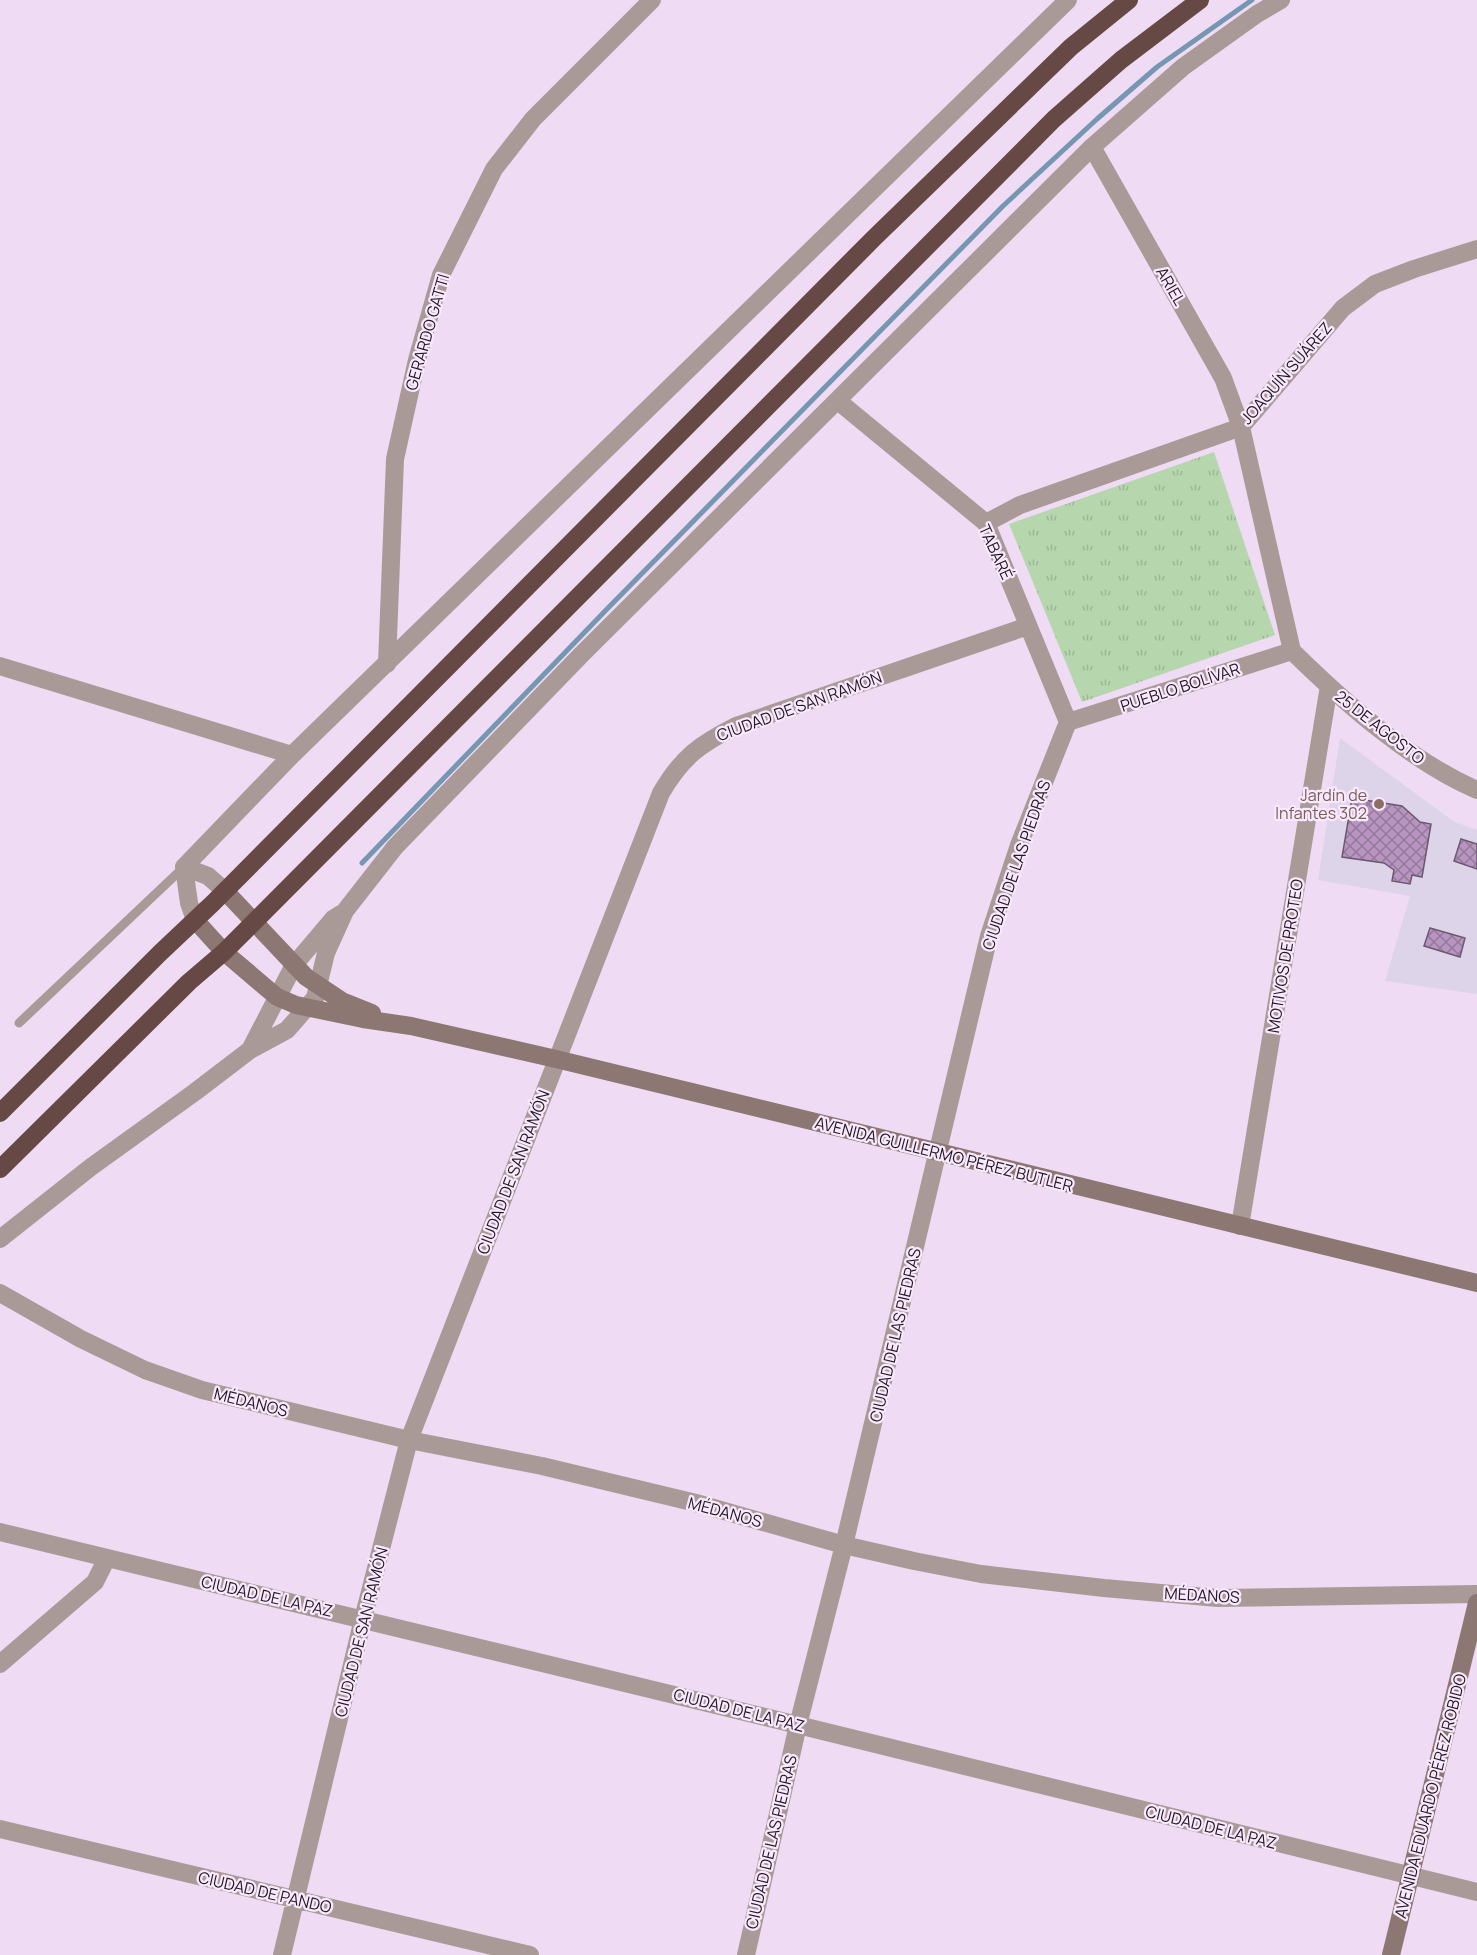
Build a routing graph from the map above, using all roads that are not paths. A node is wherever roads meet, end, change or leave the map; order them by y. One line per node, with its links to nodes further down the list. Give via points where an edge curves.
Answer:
1 (652, 0): 14 (street, GERARDO GATTI, via 533,119 494,169 441,275 395,459)
2 (1068, 0): 6 (street)
3 (1129, 0): 21 (highway, via 1071,47 874,238)
4 (1200, 0): 24 (highway, via 1121,60 1053,119)
5 (1281, 0): 7 (street, via 1183,68)
6 (1047, 8): 14 (street)
7 (1092, 147): 9 (street); 10 (street, ARIEL, via 1223,378)
8 (1477, 249): 10 (street, JOAQUÍN SUÁREZ, via 1375,284 1343,308)
9 (838, 401): 11 (street, TABARÉ); 22 (street, via 582,654 395,847)
10 (1241, 427): 11 (street, JOAQUÍN SUÁREZ, via 1020,505); 13 (street, ARIEL)
11 (986, 523): 12 (street, TABARÉ)
12 (1028, 626): 17 (street, TABARÉ); 33 (street, CIUDAD DE SAN RAMÓN, via 736,726 693,752 674,771 661,793)
13 (1292, 651): 16 (street, 25 DE AGOSTO); 17 (street, PUEBLO BOLÍVAR)
14 (387, 664): 18 (street)
15 (0, 666): 18 (street)
16 (1329, 687): 19 (street, 25 DE AGOSTO, via 1421,760); 37 (street, MOTIVOS DE PROTEO)
17 (1068, 722): 35 (street, CIUDAD DE LAS PIEDRAS, via 1019,845 989,936)
18 (292, 755): 20 (street)
19 (1477, 790)
20 (184, 867): 21 (street, via 208,876); 23 (street); 30 (lane)
21 (225, 891): 23 (highway); 24 (street)
22 (345, 911): 26 (street, via 333,919); 27 (street, via 326,953)
23 (195, 920): 25 (street); 34 (highway)
24 (254, 922): 25 (highway); 26 (street)
25 (224, 952): 28 (street); 36 (highway)
26 (294, 965): 27 (street); 28 (street)
27 (317, 986): 29 (street, via 315,998); 31 (street, via 369,1013)
28 (276, 997): 29 (street); 32 (street)
29 (307, 1008): 31 (street); 32 (street, via 287,1029)
30 (19, 1023)
31 (411, 1026): 33 (street, AVENIDA GUILLERMO PÉREZ BUTLER)
32 (250, 1050): 38 (street)
33 (556, 1059): 35 (street, AVENIDA GUILLERMO PÉREZ BUTLER); 41 (street, CIUDAD DE SAN RAMÓN)
34 (0, 1113)
35 (938, 1153): 37 (street, AVENIDA GUILLERMO PÉREZ BUTLER); 43 (street, CIUDAD DE LAS PIEDRAS)
36 (0, 1169)
37 (1240, 1226): 39 (street, AVENIDA GUILLERMO PÉREZ BUTLER)
38 (0, 1239)
39 (1477, 1283)
40 (0, 1293): 41 (street, MÉDANOS, via 145,1370 202,1390)
41 (409, 1440): 43 (street, MÉDANOS, via 564,1471); 47 (street, CIUDAD DE SAN RAMÓN)
42 (0, 1532): 44 (street, CIUDAD DE LA PAZ)
43 (844, 1545): 45 (street, MÉDANOS, via 981,1574 1218,1598); 49 (street, CIUDAD DE LAS PIEDRAS)
44 (107, 1558): 47 (street, CIUDAD DE LA PAZ); 48 (street, via 95,1582)
45 (1477, 1594)
46 (1477, 1603): 51 (street, AVENIDA EDUARDO PÉREZ ROBIDO)
47 (363, 1619): 49 (street, CIUDAD DE LA PAZ); 53 (street, CIUDAD DE SAN RAMÓN)
48 (0, 1664)
49 (798, 1725): 51 (street, CIUDAD DE LA PAZ); 56 (street, CIUDAD DE LAS PIEDRAS)
50 (0, 1829): 53 (street, CIUDAD DE PANDO)
51 (1410, 1876): 52 (street, CIUDAD DE LA PAZ); 57 (street, AVENIDA EDUARDO PÉREZ ROBIDO)
52 (1477, 1892)
53 (296, 1899): 54 (street, CIUDAD DE SAN RAMÓN); 55 (street, CIUDAD DE PANDO)
54 (282, 1955)
55 (530, 1955)
56 (746, 1955)
57 (1391, 1955)

